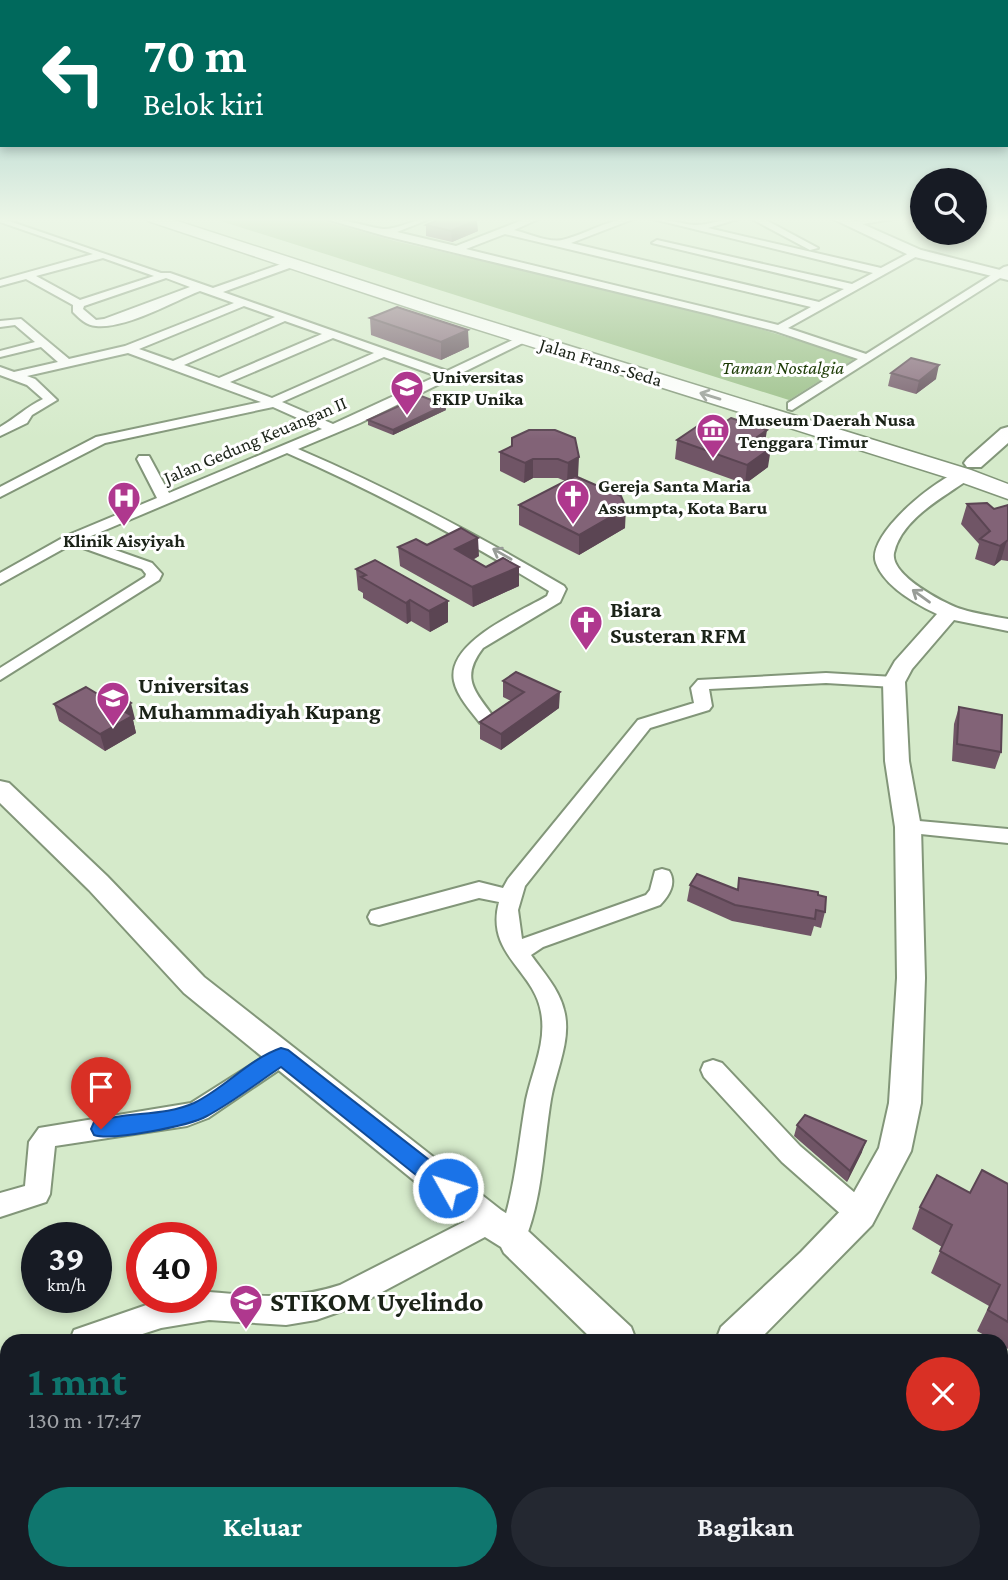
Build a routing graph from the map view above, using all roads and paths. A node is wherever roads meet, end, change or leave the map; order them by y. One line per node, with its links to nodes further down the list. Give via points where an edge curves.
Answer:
1 (57, 292): 12 (street)
2 (116, 292): 12 (street)
3 (187, 292): 12 (street, via 98,323 85,318 77,310)
4 (212, 292): 11 (street)
5 (379, 292): 18 (main road, Jalan Frans-Seda)
6 (417, 292): 23 (main road, Jalan Frans-Seda)
7 (661, 292): 16 (street)
8 (763, 292): 13 (street)
9 (848, 292): 13 (street)
10 (975, 292): 24 (street)
11 (243, 303): 14 (street); 20 (street)
12 (79, 304)
13 (821, 306): 16 (street)
14 (285, 317): 17 (street); 26 (street)
15 (0, 324): 19 (street, via 16,321)
16 (779, 329): 24 (street)
17 (333, 334): 21 (street); 29 (street)
18 (525, 338): 23 (main road, Jalan Frans-Seda, via 582,356); 27 (street, Jalan Gedung Keuangan II)
19 (41, 344): 22 (street); 25 (street)
20 (129, 349): 25 (street); 26 (street)
21 (383, 352): 27 (street); 30 (street)
22 (0, 354)
23 (603, 355): 31 (main road, Jalan Frans-Seda, via 627,354); 37 (main road, Jalan Frans-Seda, one-way to 23)
24 (867, 358): 31 (street)
25 (66, 363): 28 (street)
26 (172, 366): 29 (street)
27 (447, 375): 32 (street, Jalan Gedung Keuangan II)
28 (6, 378): 33 (street, via 31,382 51,400)
29 (219, 382): 30 (street)
30 (274, 402): 32 (street); 39 (street, via 101,440)
31 (792, 406): 37 (main road, Jalan Frans-Seda)
32 (333, 429): 35 (street, Jalan Gedung Keuangan II)
33 (0, 432)
34 (1008, 433): 37 (main road)
35 (288, 449): 41 (street, Jalan Gedung Keuangan II); 44 (street, one-way to 35, via 553,583 461,531)
36 (144, 459): 41 (street)
37 (969, 469): 38 (main road, Jalan Frans-Seda); 40 (main road, Jalan Frans-Seda); 45 (street, one-way to 37, via 931,604 897,578 883,557 893,534 914,510)
38 (1008, 474)
39 (3, 490)
40 (1008, 492)
41 (165, 499): 42 (street, Jalan Gedung Keuangan II)
42 (71, 539): 43 (street, Jalan Gedung Keuangan II); 47 (street, via 147,566 154,575)
43 (0, 579)
44 (559, 591): 49 (street, via 554,599 469,653 461,685)
45 (950, 612): 46 (street); 48 (street)
46 (1008, 625)
47 (0, 675)
48 (894, 682): 51 (street, via 897,761); 54 (street, via 826,678 704,684 700,688 703,706 640,728 530,864)
49 (486, 719)
50 (0, 789): 57 (street, via 98,883 194,985)
51 (908, 827): 52 (street); 60 (street, via 911,978 905,1103 895,1151)
52 (1008, 836)
53 (662, 876): 56 (street, via 660,892 653,900 535,941)
54 (510, 897): 55 (street, via 479,890); 56 (street, via 506,926)
55 (379, 917)
56 (517, 954): 61 (street, via 551,1006 555,1031 533,1130 526,1199)
57 (281, 1056): 59 (street, via 187,1115 48,1136 42,1142 37,1194); 61 (street)
58 (713, 1070): 60 (street, via 792,1154)
59 (0, 1205)
60 (860, 1214): 64 (street)
61 (501, 1228): 62 (street, via 316,1306 286,1311 209,1306 161,1314); 63 (street)
62 (102, 1334)
63 (612, 1334)
64 (740, 1334)

